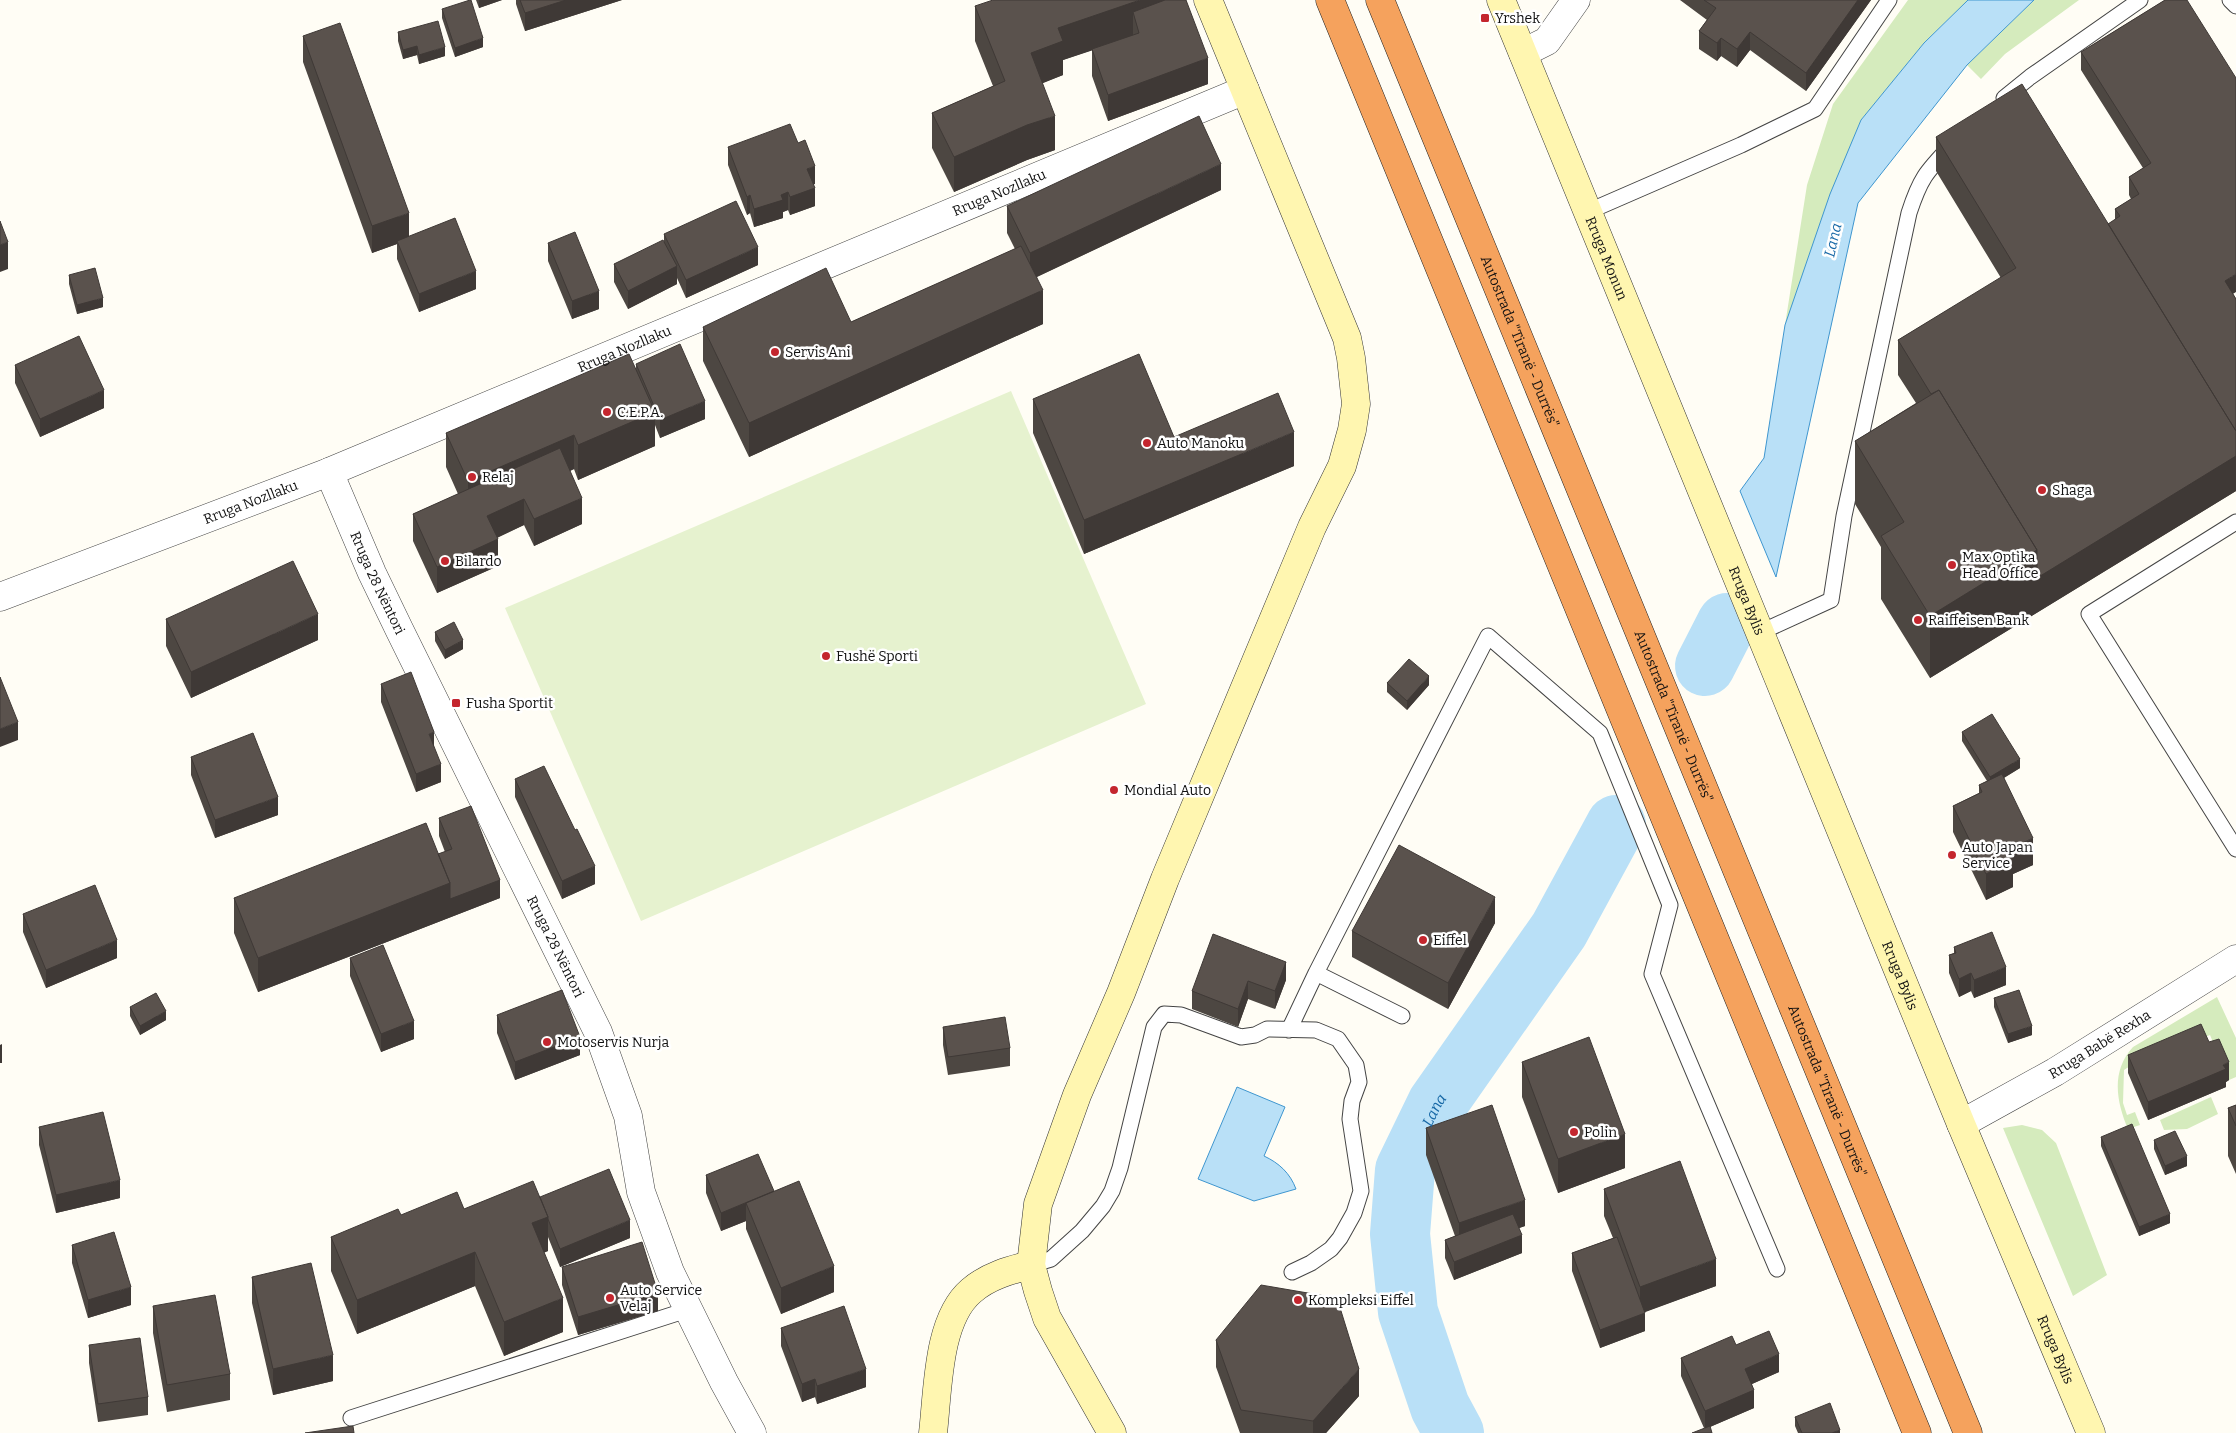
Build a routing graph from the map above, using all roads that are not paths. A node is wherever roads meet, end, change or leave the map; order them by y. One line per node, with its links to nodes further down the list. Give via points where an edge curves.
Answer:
1 (1208, 0): 11 (main road)
2 (1330, 0): 35 (highway)
3 (1380, 0): 30 (highway, Autostrada "Tiranë - Durrës")
4 (1501, 0): 10 (main road, Rruga Monun)
5 (1576, 0): 10 (street, via 1547,41)
6 (1888, 0): 14 (lane, via 1815,109)
7 (2140, 0): 12 (lane)
8 (2230, 0): 9 (lane)
9 (2236, 6)
10 (1522, 53): 14 (main road, Rruga Monun)
11 (1244, 90): 15 (street, Rruga Nozllaku); 26 (main road, via 1347,338 1356,404 1352,430 1342,466 1312,527 1077,1096 1038,1204)
12 (1994, 106)
13 (1959, 138): 19 (lane, via 1925,173 1909,213 1844,516 1831,600)
14 (1586, 212): 16 (main road, Rruga Monun)
15 (329, 472): 18 (street, Rruga Nozllaku); 29 (street, Rruga 28 Nëntori, via 372,573 598,1032 628,1116 641,1192)
16 (1712, 516): 19 (main road, Rruga Bylis)
17 (2236, 522): 20 (lane, via 2089,614)
18 (0, 597)
19 (1761, 632): 25 (main road, Rruga Bylis)
20 (2236, 849)
21 (2236, 959): 25 (street, Rruga Babë Rexha, via 2055,1072)
22 (1316, 973): 23 (lane); 24 (lane); 27 (lane, via 1488,636 1600,733 1670,905 1652,974)
23 (1402, 1016)
24 (1290, 1030): 26 (lane, via 1267,1029 1241,1037 1182,1015 1164,1014 1154,1027 1112,1191 1082,1231 1051,1259); 28 (lane, via 1316,1030 1338,1039 1356,1065 1359,1082 1350,1119 1361,1181 1354,1213 1340,1238 1331,1249)
25 (1961, 1124): 38 (main road, Rruga Bylis)
26 (1030, 1265): 33 (main road, via 1002,1272 972,1290 954,1313 944,1350); 34 (main road, via 1047,1318)
27 (1777, 1269)
28 (1292, 1272)
29 (687, 1310): 31 (lane); 32 (street, Rruga 28 Nëntori)
30 (1941, 1368): 36 (highway, Autostrada "Tiranë - Durrës"); 37 (highway)
31 (351, 1418)
32 (752, 1433)
33 (933, 1433)
34 (1112, 1433)
35 (1918, 1433)
36 (1968, 1433)
37 (1983, 1433)
38 (2091, 1433)

